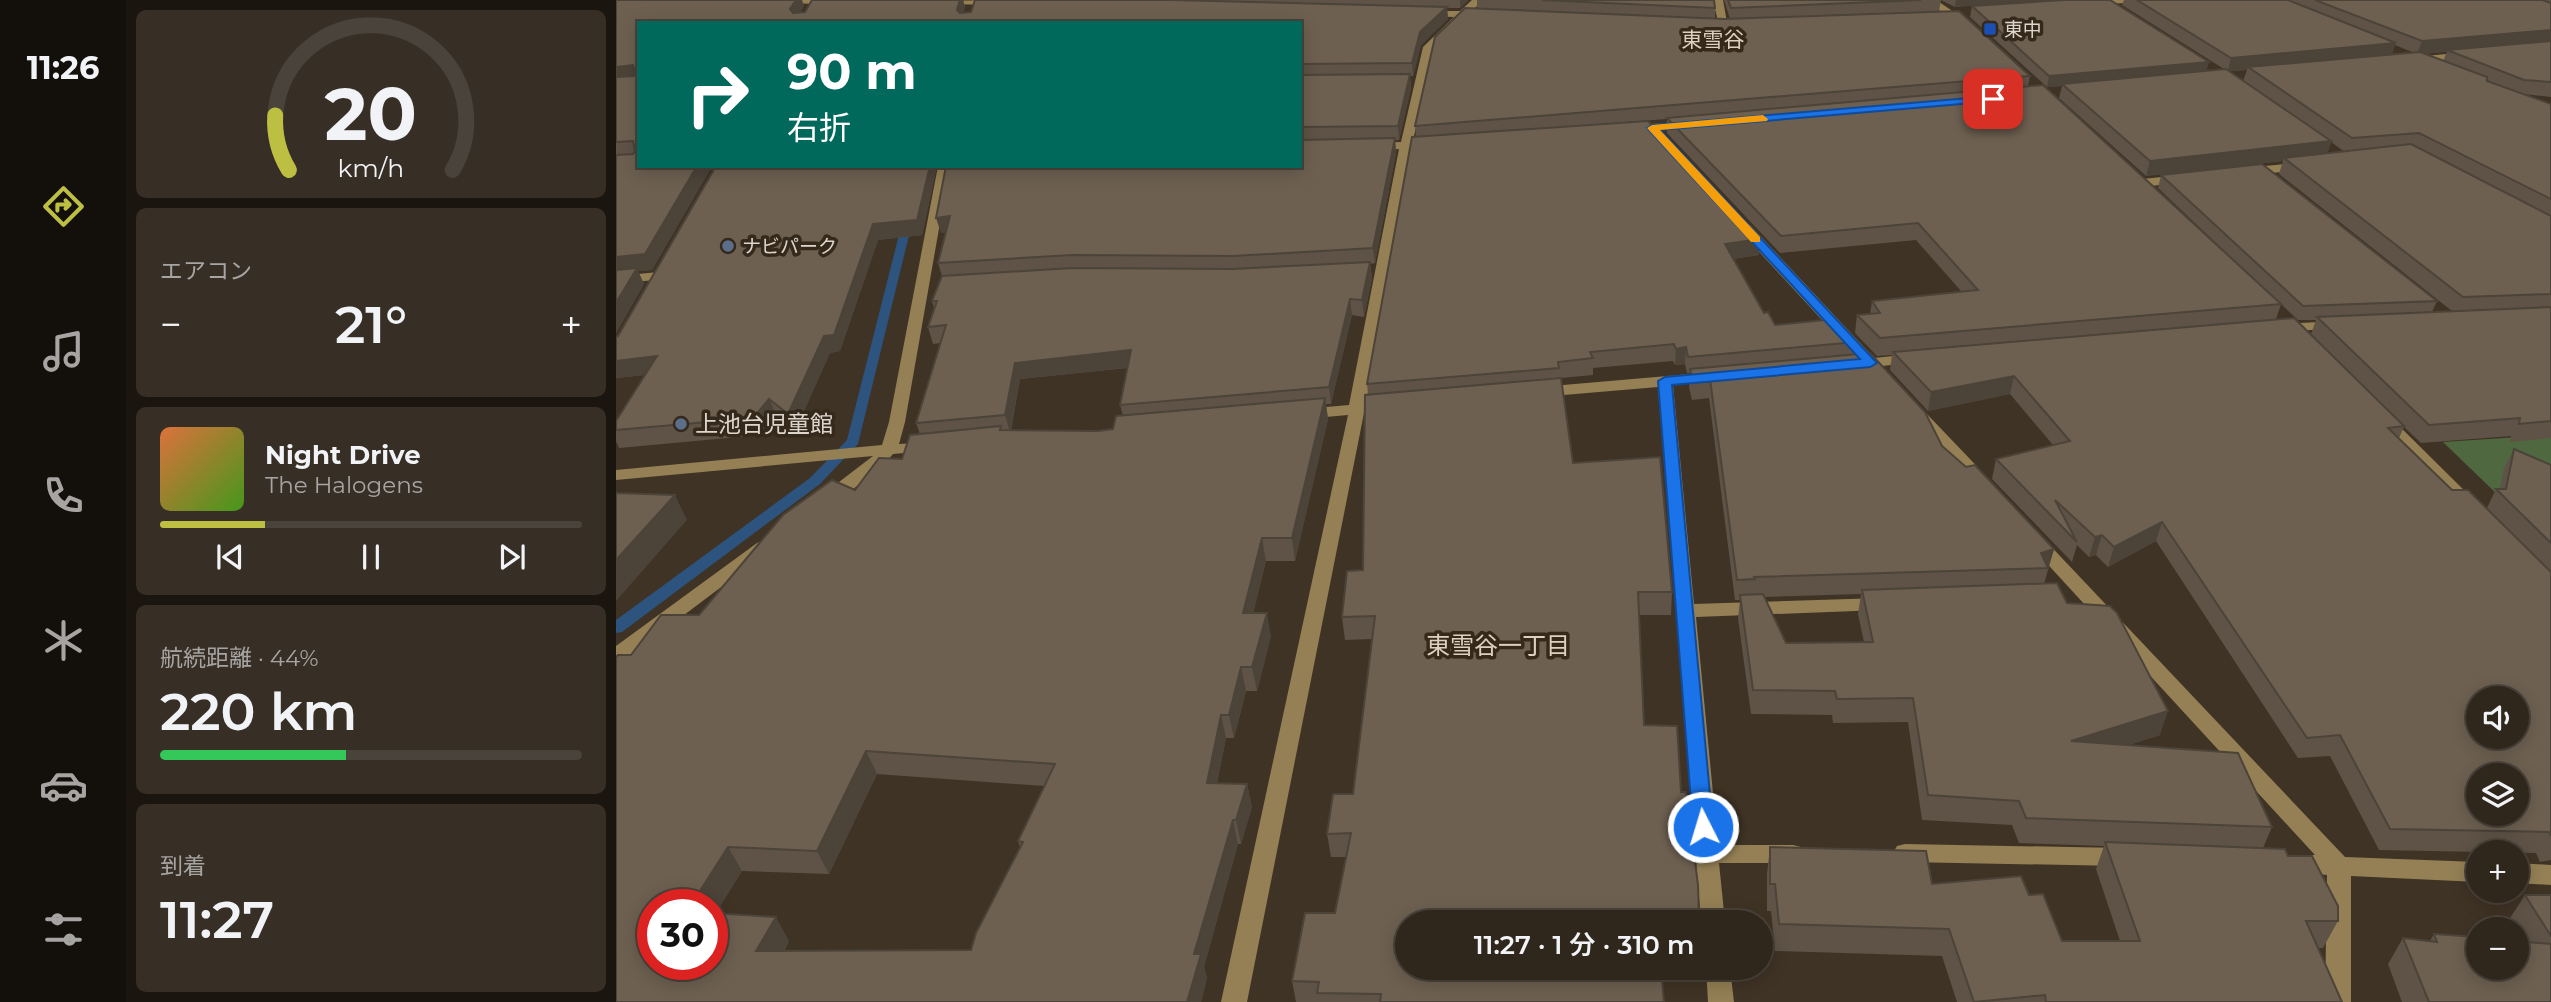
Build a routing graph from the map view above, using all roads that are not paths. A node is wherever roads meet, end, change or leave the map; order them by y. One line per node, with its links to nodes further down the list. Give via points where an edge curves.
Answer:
1 (753, 0): 2 (street)
2 (815, 0): 7 (street); 14 (street)
3 (1478, 0): 16 (street)
4 (1718, 0): 23 (street)
5 (1929, 0): 17 (street)
6 (2126, 0): 11 (street)
7 (841, 1)
8 (936, 1): 9 (street)
9 (951, 1): 10 (street)
10 (971, 1): 12 (street); 19 (street)
11 (2105, 1): 13 (street); 18 (street)
12 (1013, 3)
13 (2077, 4)
14 (808, 12)
15 (1410, 13): 16 (street)
16 (1461, 14): 20 (street); 31 (street, via 1428,47)
17 (1960, 14): 21 (street); 25 (street)
18 (2127, 15)
19 (969, 16)
20 (1489, 16)
21 (1933, 18)
22 (1710, 26): 23 (street)
23 (1724, 26): 24 (street)
24 (1737, 26)
25 (1978, 34)
26 (2487, 54): 28 (street)
27 (2399, 58): 28 (street)
28 (2417, 60): 29 (street)
29 (2441, 70)
30 (1407, 82): 31 (street)
31 (1420, 82): 36 (street)
32 (1706, 123): 33 (street)
33 (1652, 128): 34 (street); 38 (street)
34 (1625, 130)
35 (1447, 143): 36 (street)
36 (1406, 146): 37 (street); 64 (street, via 1376,271)
37 (1366, 147)
38 (1671, 148)
39 (2317, 164): 41 (street)
40 (944, 168): 67 (street, via 928,287)
41 (2262, 170): 42 (street); 45 (street)
42 (2235, 173)
43 (2195, 177): 44 (street)
44 (2142, 183)
45 (2283, 187)
46 (1736, 218): 55 (street)
47 (659, 276): 48 (street)
48 (616, 280)
49 (2275, 311): 51 (street)
50 (2352, 324): 51 (street)
51 (2292, 327): 52 (street); 53 (street)
52 (2257, 330)
53 (2310, 345)
54 (1926, 358): 55 (street)
55 (1870, 363): 56 (street); 58 (street)
56 (1844, 365)
57 (1734, 375): 59 (street)
58 (1884, 377)
59 (1665, 381): 60 (street); 77 (street)
60 (1530, 393)
61 (1903, 397): 69 (street)
62 (2368, 404): 71 (street)
63 (1396, 405): 64 (street)
64 (1357, 409): 65 (street); 90 (street)
65 (1284, 416)
66 (944, 445): 67 (street)
67 (889, 449): 68 (street); 70 (street)
68 (616, 475)
69 (1997, 499)
70 (813, 509)
71 (2485, 521)
72 (2025, 529): 74 (street)
73 (780, 534): 78 (street)
74 (2088, 596): 75 (street); 84 (street)
75 (2062, 597)
76 (1901, 603): 77 (street)
77 (1685, 611): 81 (street)
78 (616, 656)
79 (1813, 853): 81 (street)
80 (1880, 853): 82 (street)
81 (1705, 854): 88 (street)
82 (2138, 857)
83 (2272, 863): 84 (street)
84 (2339, 866): 85 (street); 92 (street)
85 (2466, 871)
86 (2529, 874): 87 (street)
87 (2551, 875)
88 (1712, 910)
89 (1718, 980): 91 (street)
90 (1234, 1002)
91 (1721, 1002)
92 (2338, 1002)

